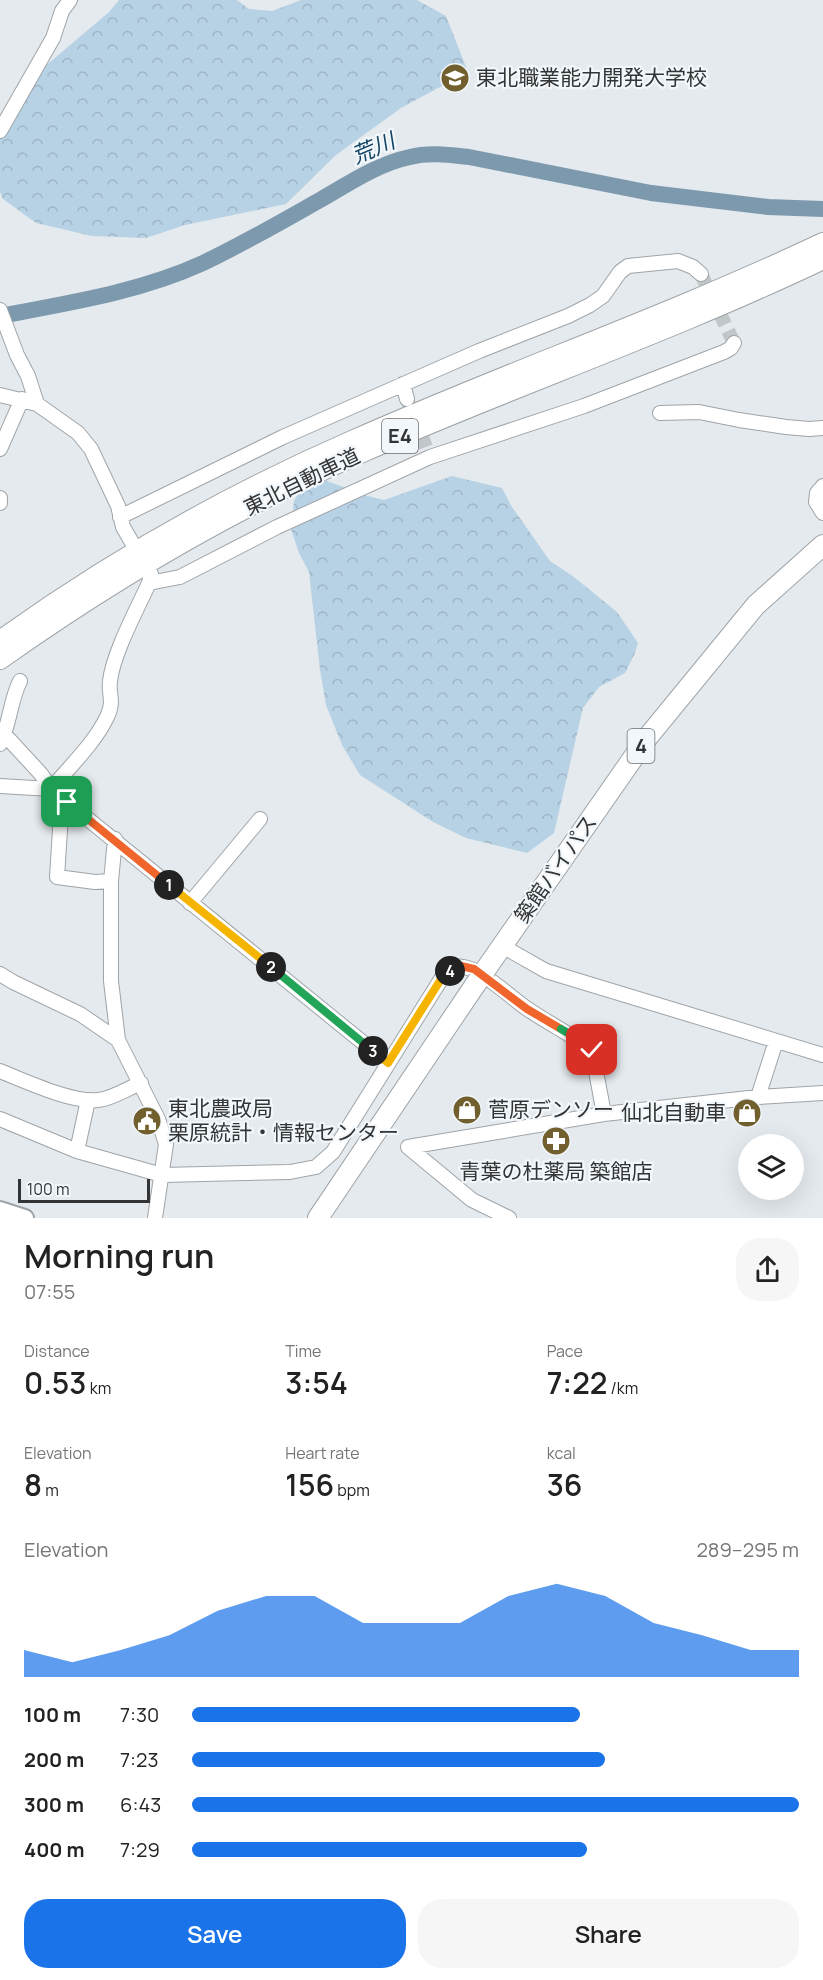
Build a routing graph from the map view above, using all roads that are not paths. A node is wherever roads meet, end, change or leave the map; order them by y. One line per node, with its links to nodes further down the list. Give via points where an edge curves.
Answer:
1 (69, 0): 2 (street, via 53,38)
2 (0, 131)
3 (823, 243): 22 (highway, 東北自動車道 / E4, via 276,476 118,562)
4 (823, 259): 23 (highway, 東北自動車道 / E4, via 676,324 358,454 283,490 128,573)
5 (701, 274): 8 (street, via 678,261 628,266 603,296 590,305)
6 (0, 310): 11 (street, via 30,383)
7 (734, 344): 27 (street, via 724,352 584,406 428,452 180,577 150,579 116,659 109,682 112,701 108,715)
8 (403, 384): 10 (street); 19 (street, via 283,437)
9 (0, 395): 11 (street)
10 (407, 399)
11 (31, 400): 14 (street); 19 (street, via 91,449)
12 (660, 413): 13 (street, via 699,412 786,427)
13 (823, 428)
14 (0, 449)
15 (823, 486): 18 (street, via 816,501)
16 (0, 498): 17 (street)
17 (0, 503)
18 (823, 513)
19 (120, 517): 21 (street)
20 (823, 544): 33 (highway, 築館バイパス / 4, via 756,605 646,738)
21 (134, 546)
22 (0, 641)
23 (0, 659)
24 (20, 681): 25 (street)
25 (2, 739): 27 (street, via 41,774)
26 (0, 786): 27 (street)
27 (51, 789): 28 (street)
28 (67, 802): 30 (street); 31 (street, via 61,814 57,878)
29 (260, 819): 32 (street)
30 (115, 839): 31 (street); 32 (street)
31 (111, 881): 35 (street, via 111,981)
32 (190, 903): 38 (street)
33 (502, 946): 36 (street, via 546,971); 51 (highway, 築館バイパス / 4)
34 (0, 974): 35 (street, via 80,1014)
35 (118, 1040): 40 (street)
36 (776, 1041): 37 (street); 42 (street)
37 (823, 1055)
38 (388, 1063): 44 (street, via 443,976 461,966 474,969 592,1050); 47 (street, via 333,1152 316,1167 290,1172)
39 (0, 1071): 43 (street, via 48,1090)
40 (141, 1083): 43 (street, via 100,1100); 47 (street, via 166,1144)
41 (823, 1093): 42 (street)
42 (758, 1097): 44 (street)
43 (88, 1100): 46 (street)
44 (604, 1114): 52 (street, via 408,1148 472,1200)
45 (0, 1119): 46 (street)
46 (77, 1151): 47 (street)
47 (162, 1175): 50 (street)
48 (0, 1210): 49 (main road)
49 (25, 1218)
50 (155, 1218)
51 (318, 1218)
52 (509, 1218)

